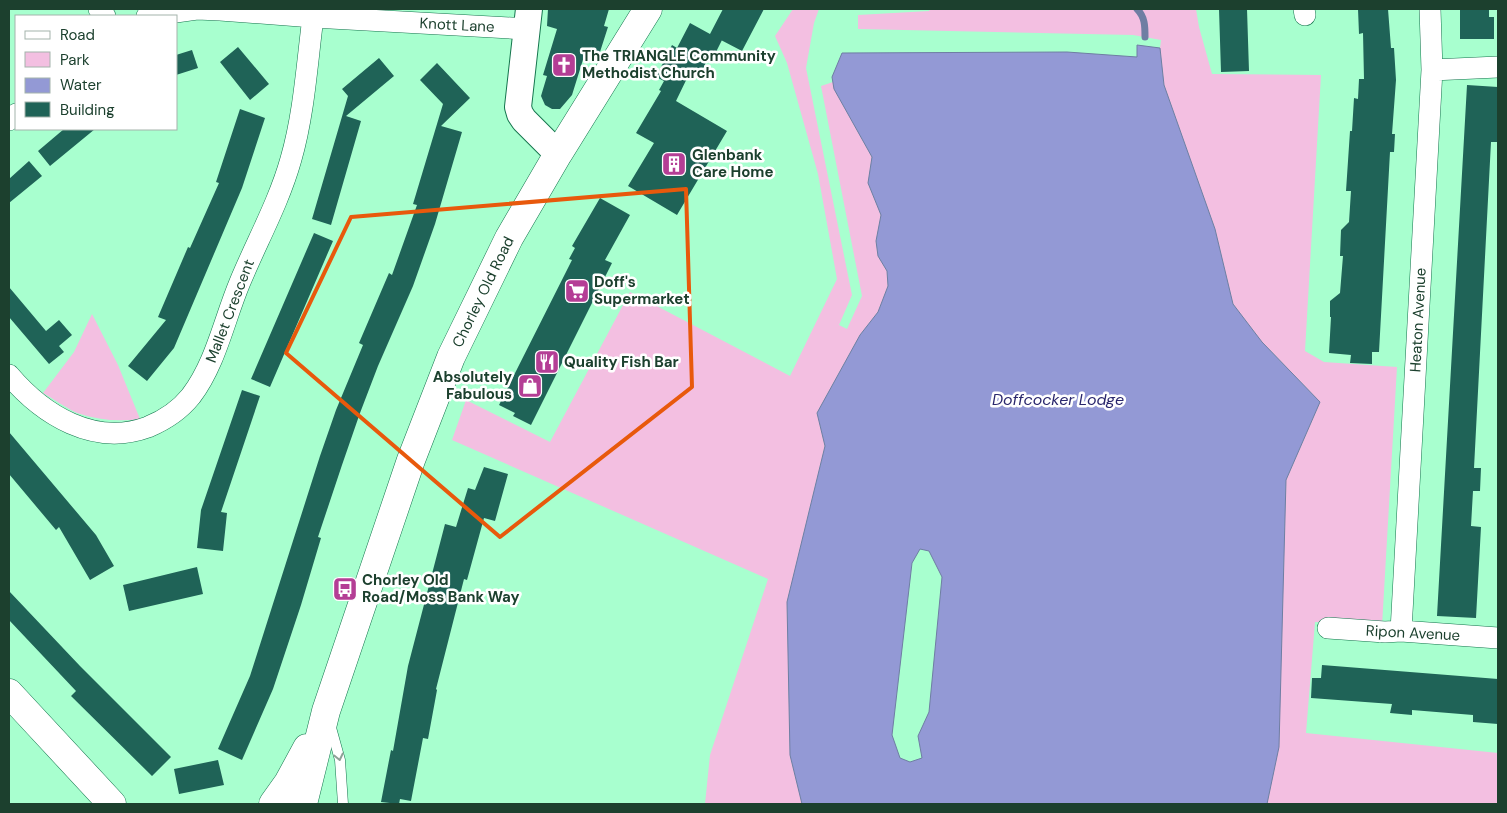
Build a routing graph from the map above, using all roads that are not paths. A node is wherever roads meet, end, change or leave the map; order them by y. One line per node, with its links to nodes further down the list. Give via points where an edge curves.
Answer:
1 (648, 9): 8 (main road, Chorley Old Road)
2 (1430, 9): 7 (street, Heaton Avenue)
3 (154, 15): 4 (street, Knott Lane, via 197,9)
4 (313, 17): 5 (street, Knott Lane); 9 (street, Mallet Crescent, via 299,126 283,186 240,282 214,354 190,397 173,414 157,423 140,430 105,434 87,430 54,414 22,390)
5 (529, 19): 8 (street, via 518,107 524,120)
6 (1498, 67): 7 (street)
7 (1432, 70): 11 (street, Heaton Avenue)
8 (558, 154): 14 (main road, Chorley Old Road, via 509,238 451,357 411,460)
9 (9, 374)
10 (1328, 628): 11 (street, Ripon Avenue)
11 (1401, 631): 12 (street, Ripon Avenue)
12 (1498, 638)
13 (9, 693): 15 (main road)
14 (326, 711): 16 (main road, Chorley Old Road, via 288,783); 17 (main road, Chorley Old Road); 18 (lane, one-way to 18, via 340,760)
15 (112, 802)
16 (273, 804)
17 (303, 804)
18 (343, 804)

